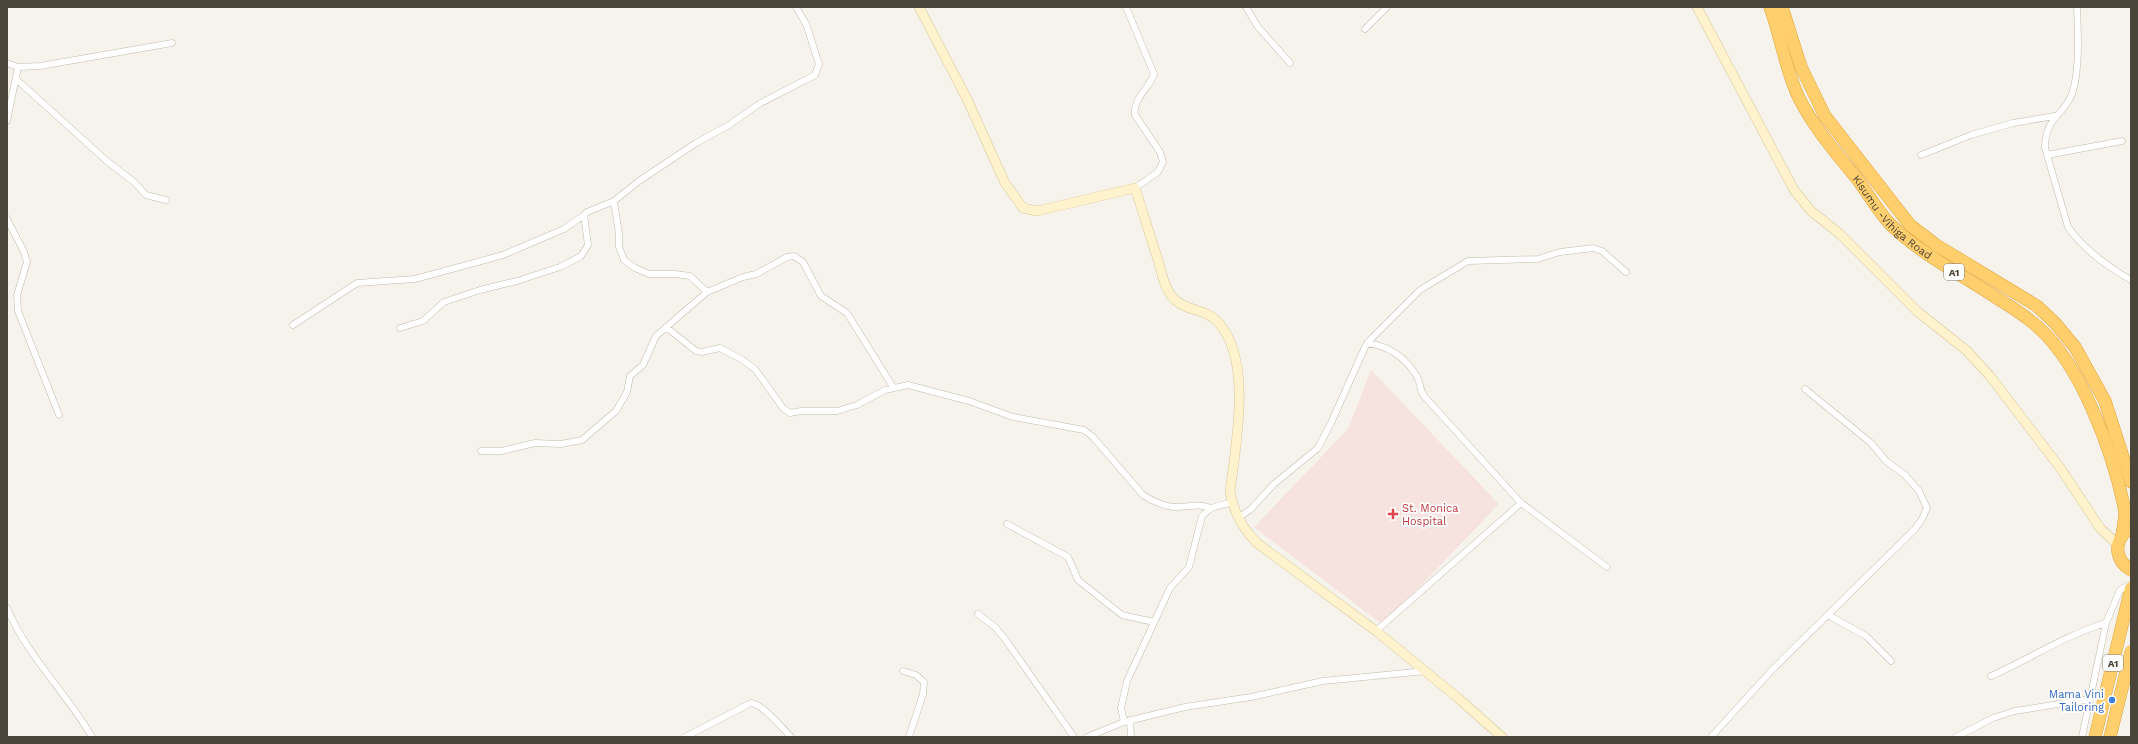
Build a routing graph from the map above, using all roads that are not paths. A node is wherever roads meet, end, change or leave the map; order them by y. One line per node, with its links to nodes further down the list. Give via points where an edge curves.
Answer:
1 (796, 7): 23 (street, via 804,20 818,64 815,75 760,104 696,143)
2 (919, 7): 21 (street, via 967,99 1005,183 1023,208 1037,211)
3 (1126, 7): 21 (street, via 1154,74 1136,105 1135,115 1160,152 1163,162 1158,172)
4 (1246, 7): 13 (street, via 1258,27)
5 (1387, 7): 10 (street)
6 (1697, 7): 43 (street, via 1794,190 1811,211 1840,234 1918,312 1966,350 1990,376 2061,469 2100,528)
7 (1770, 7): 43 (highway, Kisumu -Vihiga Road / A1, via 1784,58 1806,110 1889,222 1917,246 2033,323 2061,354 2089,402 2107,448 2124,506)
8 (1782, 7): 37 (highway, Kisumu -Vihiga Road / A1, via 1801,67 1825,116 1910,225 1936,245 2037,306 2075,347 2105,401)
9 (2077, 7): 16 (street, via 2077,48 2073,87 2069,100)
10 (1365, 29)
11 (172, 43): 14 (street, via 40,66)
12 (7, 63): 14 (street)
13 (1290, 63)
14 (18, 67): 15 (street)
15 (16, 79): 17 (street); 22 (street, via 146,195)
16 (2055, 116): 19 (street, via 2013,123 1971,135); 20 (street, via 2045,139)
17 (7, 121)
18 (2122, 141): 20 (street)
19 (1922, 155)
20 (2046, 155): 27 (street, via 2063,215 2076,238 2102,262)
21 (1135, 188): 38 (street, via 1170,294 1185,308 1209,315 1216,320 1224,329 1235,356 1240,382 1230,491)
22 (166, 200)
23 (614, 201): 24 (street); 28 (street, via 620,234 619,247 624,260 649,274 690,276)
24 (584, 215): 29 (street, via 564,229 503,256 415,279 357,283); 30 (street, via 588,245 581,256 548,272 444,302 423,321)
25 (7, 219): 35 (street, via 27,262 17,295 18,311)
26 (1626, 272): 32 (street, via 1602,251 1593,248 1560,252 1538,259 1468,261 1410,298)
27 (2131, 280)
28 (707, 292): 31 (street); 33 (street, via 756,274 786,257 797,258 803,262 821,296 847,312)
29 (293, 324)
30 (400, 328)
31 (666, 328): 33 (street, via 696,351 720,348 741,359 755,369 783,408 790,413 837,411 857,405); 36 (street, via 652,342 643,365 630,376 627,392 616,411 586,438 570,443 535,443 501,451)
32 (1367, 343): 39 (street, via 1388,347 1397,354 1417,376 1419,388 1424,396); 41 (street, via 1318,448 1274,484 1256,505)
33 (893, 387): 40 (street, via 913,386 969,401 1013,418 1084,430 1147,498 1172,507 1197,504)
34 (1805, 389): 50 (street, via 1872,443 1886,461 1919,491 1927,508 1915,529)
35 (59, 415)
36 (481, 451)
37 (2131, 482)
38 (1232, 502): 40 (street); 41 (street)
39 (1522, 503): 44 (street); 53 (street)
40 (1211, 508): 51 (street, via 1202,516 1199,524 1189,567 1170,588)
41 (1238, 518): 53 (street, via 1257,543)
42 (1007, 524): 51 (street, via 1068,557 1078,580 1122,615)
43 (2123, 537): 45 (highway, A1, via 2119,559)
44 (1607, 567)
45 (2131, 572)
46 (2131, 584): 52 (street, via 2120,590)
47 (2131, 588): 72 (highway, A1)
48 (7, 608): 61 (street, via 41,666 78,713)
49 (978, 614): 65 (street, via 1000,633)
50 (1828, 615): 55 (street, via 1866,636); 69 (street, via 1772,670)
51 (1154, 622): 60 (street, via 1127,681 1121,708)
52 (2106, 624): 58 (street, via 2084,630); 59 (street)
53 (1376, 631): 57 (street)
54 (2131, 652): 73 (highway, A1)
55 (1891, 661)
56 (903, 671): 64 (street, via 916,674 924,682 923,694)
57 (1426, 671): 60 (street, via 1323,681 1251,697 1185,706); 68 (street)
58 (1991, 676)
59 (2090, 700): 70 (street, via 2015,711 1983,722); 71 (street)
60 (1127, 721): 66 (street); 67 (street)
61 (92, 737)
62 (685, 737): 63 (street, via 750,703 762,708)
63 (790, 737)
64 (909, 737)
65 (1074, 737)
66 (1087, 737)
67 (1131, 737)
68 (1502, 737)
69 (1711, 737)
70 (1956, 737)
71 (2082, 737)
72 (2095, 737)
73 (2110, 737)

